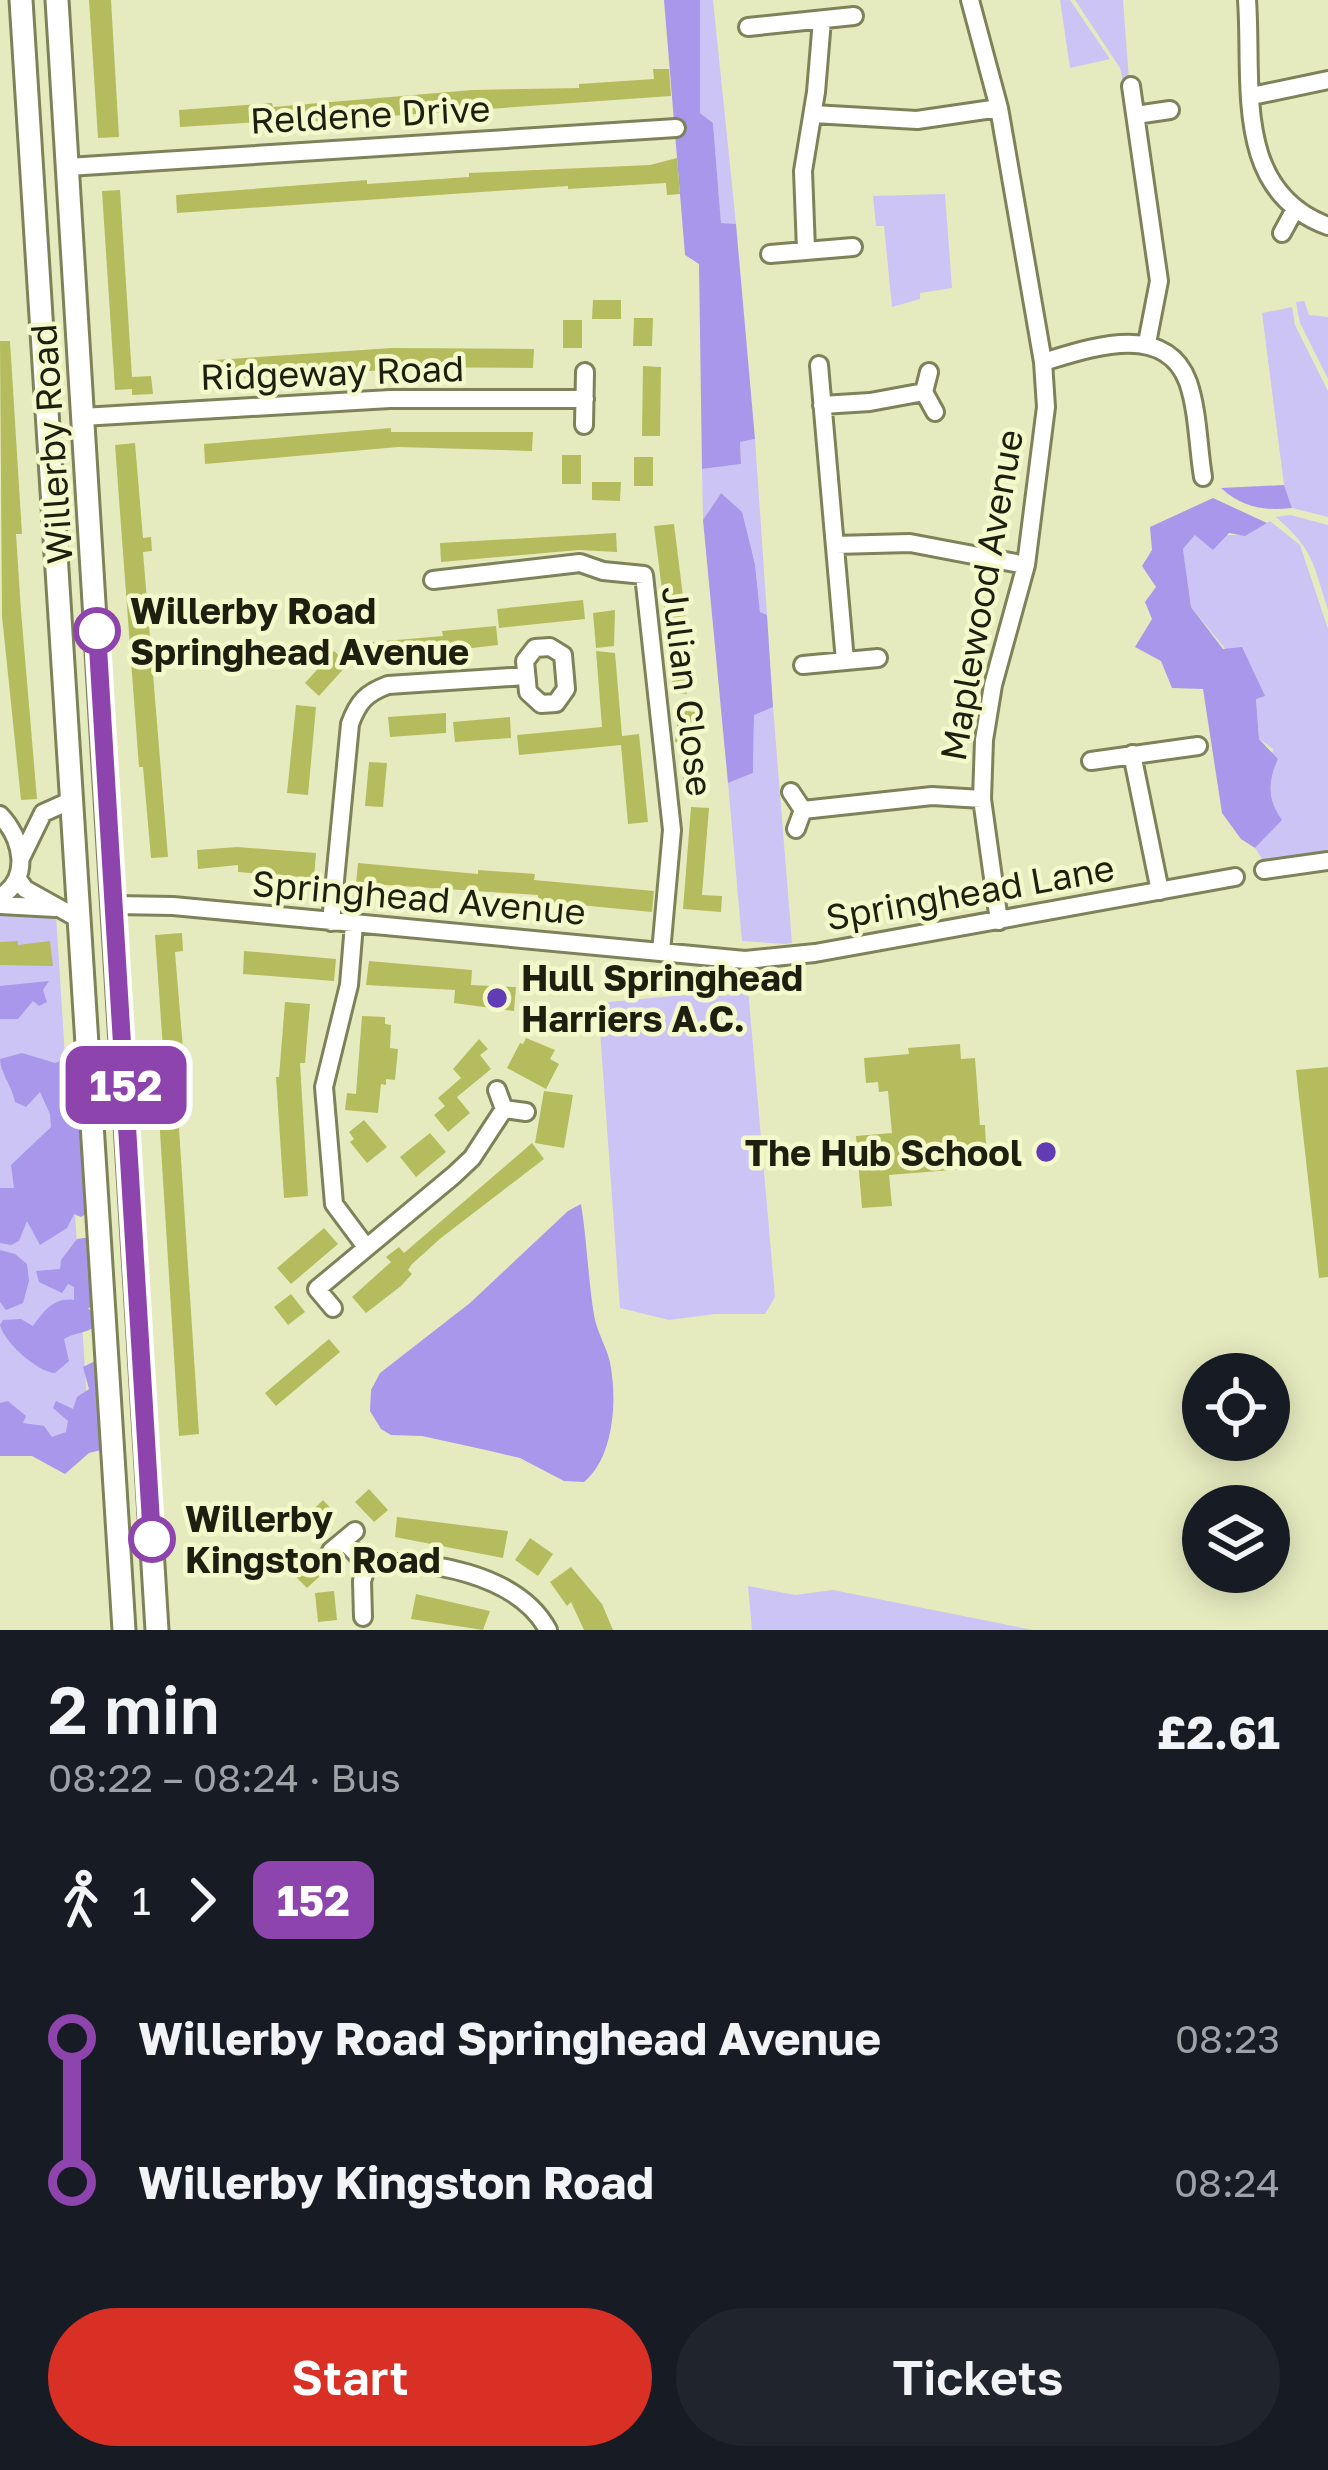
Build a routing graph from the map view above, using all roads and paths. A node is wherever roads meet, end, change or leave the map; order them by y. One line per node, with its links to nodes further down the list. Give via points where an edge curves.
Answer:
1 (21, 0): 47 (street, Willerby Road)
2 (57, 0): 16 (street, Willerby Road)
3 (970, 0): 11 (street, Maplewood Avenue)
4 (1247, 0): 10 (street)
5 (854, 16): 6 (street)
6 (822, 20): 7 (street); 13 (street)
7 (748, 27)
8 (1328, 80): 10 (street)
9 (1131, 86): 14 (street)
10 (1252, 95): 17 (street, via 1254,146)
11 (999, 108): 13 (street, via 917,120); 24 (street, Maplewood Avenue)
12 (1170, 110): 14 (street)
13 (813, 114): 21 (street, via 803,171)
14 (1136, 115): 23 (street, via 1159,281)
15 (676, 128): 16 (street, Reldene Drive)
16 (68, 166): 32 (street, Willerby Road)
17 (1294, 211): 18 (street); 19 (street)
18 (1328, 226)
19 (1282, 233)
20 (853, 247): 21 (street)
21 (806, 250): 22 (street)
22 (770, 254)
23 (1147, 344): 24 (street, via 1101,345); 34 (street, via 1187,380)
24 (1043, 362): 36 (street, Maplewood Avenue, via 1046,407)
25 (819, 365): 30 (street)
26 (585, 372): 29 (street)
27 (929, 373): 28 (street)
28 (924, 392): 30 (street); 31 (street)
29 (585, 399): 32 (street, Ridgeway Road, via 390,399); 33 (street)
30 (822, 405): 35 (street)
31 (934, 412)
32 (82, 417): 59 (street, Willerby Road)
33 (584, 424)
34 (1203, 477)
35 (835, 545): 36 (street, via 910,543); 39 (street)
36 (1026, 565): 46 (street, Maplewood Avenue, via 994,685)
37 (433, 580): 64 (street, Julian Close, via 580,563 644,574 672,830)
38 (878, 658): 39 (street)
39 (845, 661): 40 (street)
40 (803, 664)
41 (526, 676): 62 (street, via 388,685 357,704)
42 (1198, 746): 43 (street)
43 (1132, 754): 44 (street); 57 (street)
44 (1091, 760)
45 (791, 791): 48 (street)
46 (982, 799): 48 (street, via 896,798); 61 (street, Maplewood Avenue)
47 (72, 800): 49 (street); 60 (street, Willerby Road)
48 (802, 810): 51 (street)
49 (43, 813): 50 (street); 52 (street)
50 (0, 815): 52 (street, via 14,830)
51 (796, 829)
52 (21, 859): 56 (street)
53 (1328, 861): 54 (street)
54 (1264, 870)
55 (1235, 877): 57 (street, Springhead Lane)
56 (18, 879): 58 (street); 60 (street)
57 (1160, 891): 61 (street, Springhead Lane)
58 (0, 901): 60 (street)
59 (115, 905): 62 (street, Springhead Avenue); 75 (street, Willerby Road)
60 (69, 914): 74 (street, Willerby Road)
61 (999, 921): 65 (street, Springhead Lane, via 790,957)
62 (331, 922): 63 (street, Springhead Avenue)
63 (355, 924): 64 (street, Springhead Avenue); 69 (street, via 324,1087 334,1204)
64 (661, 952): 65 (street, Springhead Avenue)
65 (716, 959)
66 (497, 1090): 67 (street)
67 (505, 1109): 68 (street); 69 (street, via 472,1158)
68 (526, 1112)
69 (366, 1246): 70 (street, via 316,1288)
70 (333, 1308)
71 (343, 1541): 72 (street)
72 (367, 1564): 73 (street); 76 (street, via 393,1561 491,1579 536,1609)
73 (363, 1617)
74 (124, 1630)
75 (157, 1630)
76 (548, 1630)

